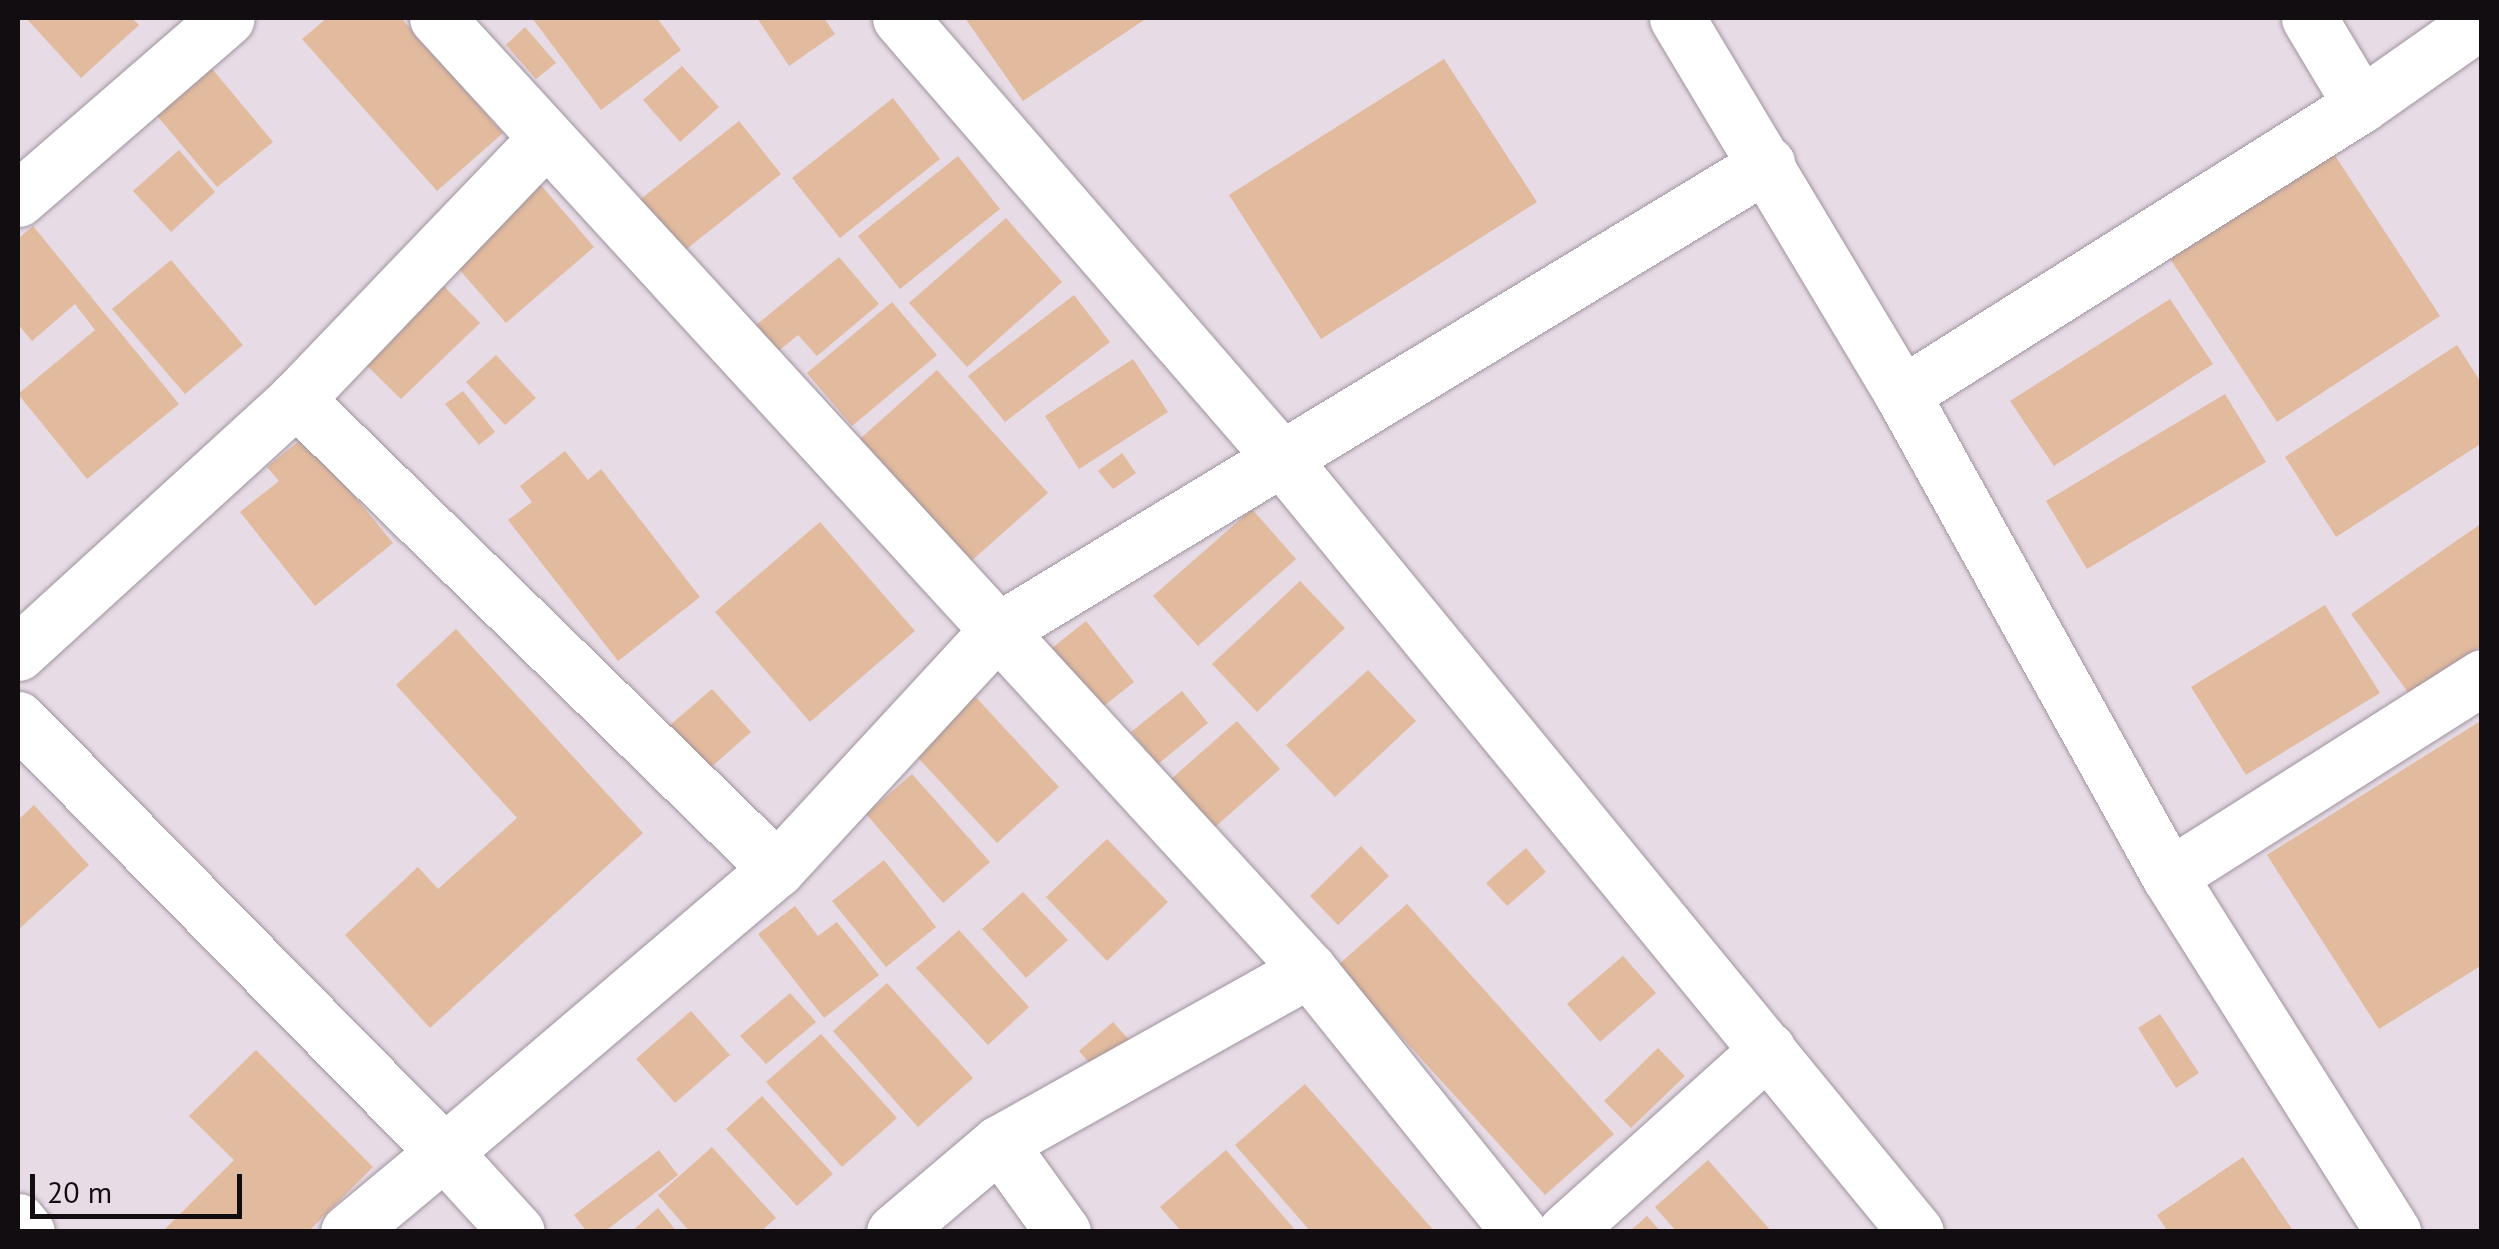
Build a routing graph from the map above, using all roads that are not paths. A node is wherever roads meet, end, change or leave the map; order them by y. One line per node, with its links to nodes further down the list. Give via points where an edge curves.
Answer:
1 (227, 18): 10 (street)
2 (437, 18): 8 (street)
3 (900, 18): 13 (street)
4 (1677, 18): 9 (street)
5 (2309, 18): 7 (street)
6 (2482, 20): 7 (street)
7 (2361, 105): 11 (street)
8 (544, 140): 12 (street); 14 (street)
9 (1767, 164): 11 (street); 13 (street)
10 (18, 199)
11 (1902, 394): 19 (street)
12 (296, 400): 15 (street); 18 (street)
13 (1278, 454): 14 (street); 21 (street)
14 (997, 630): 18 (street); 20 (street)
15 (18, 653)
16 (2482, 677): 19 (street)
17 (18, 719): 23 (street)
18 (778, 868): 23 (street)
19 (2169, 876): 33 (street)
20 (1309, 970): 22 (street); 30 (street)
21 (1768, 1049): 31 (street); 32 (street)
22 (999, 1144): 28 (street); 29 (street)
23 (444, 1152): 26 (street); 27 (street)
24 (18, 1221): 25 (street)
25 (27, 1232)
26 (348, 1232)
27 (516, 1232)
28 (894, 1232)
29 (1063, 1232)
30 (1520, 1232)
31 (1565, 1232)
32 (1916, 1232)
33 (2393, 1232)

